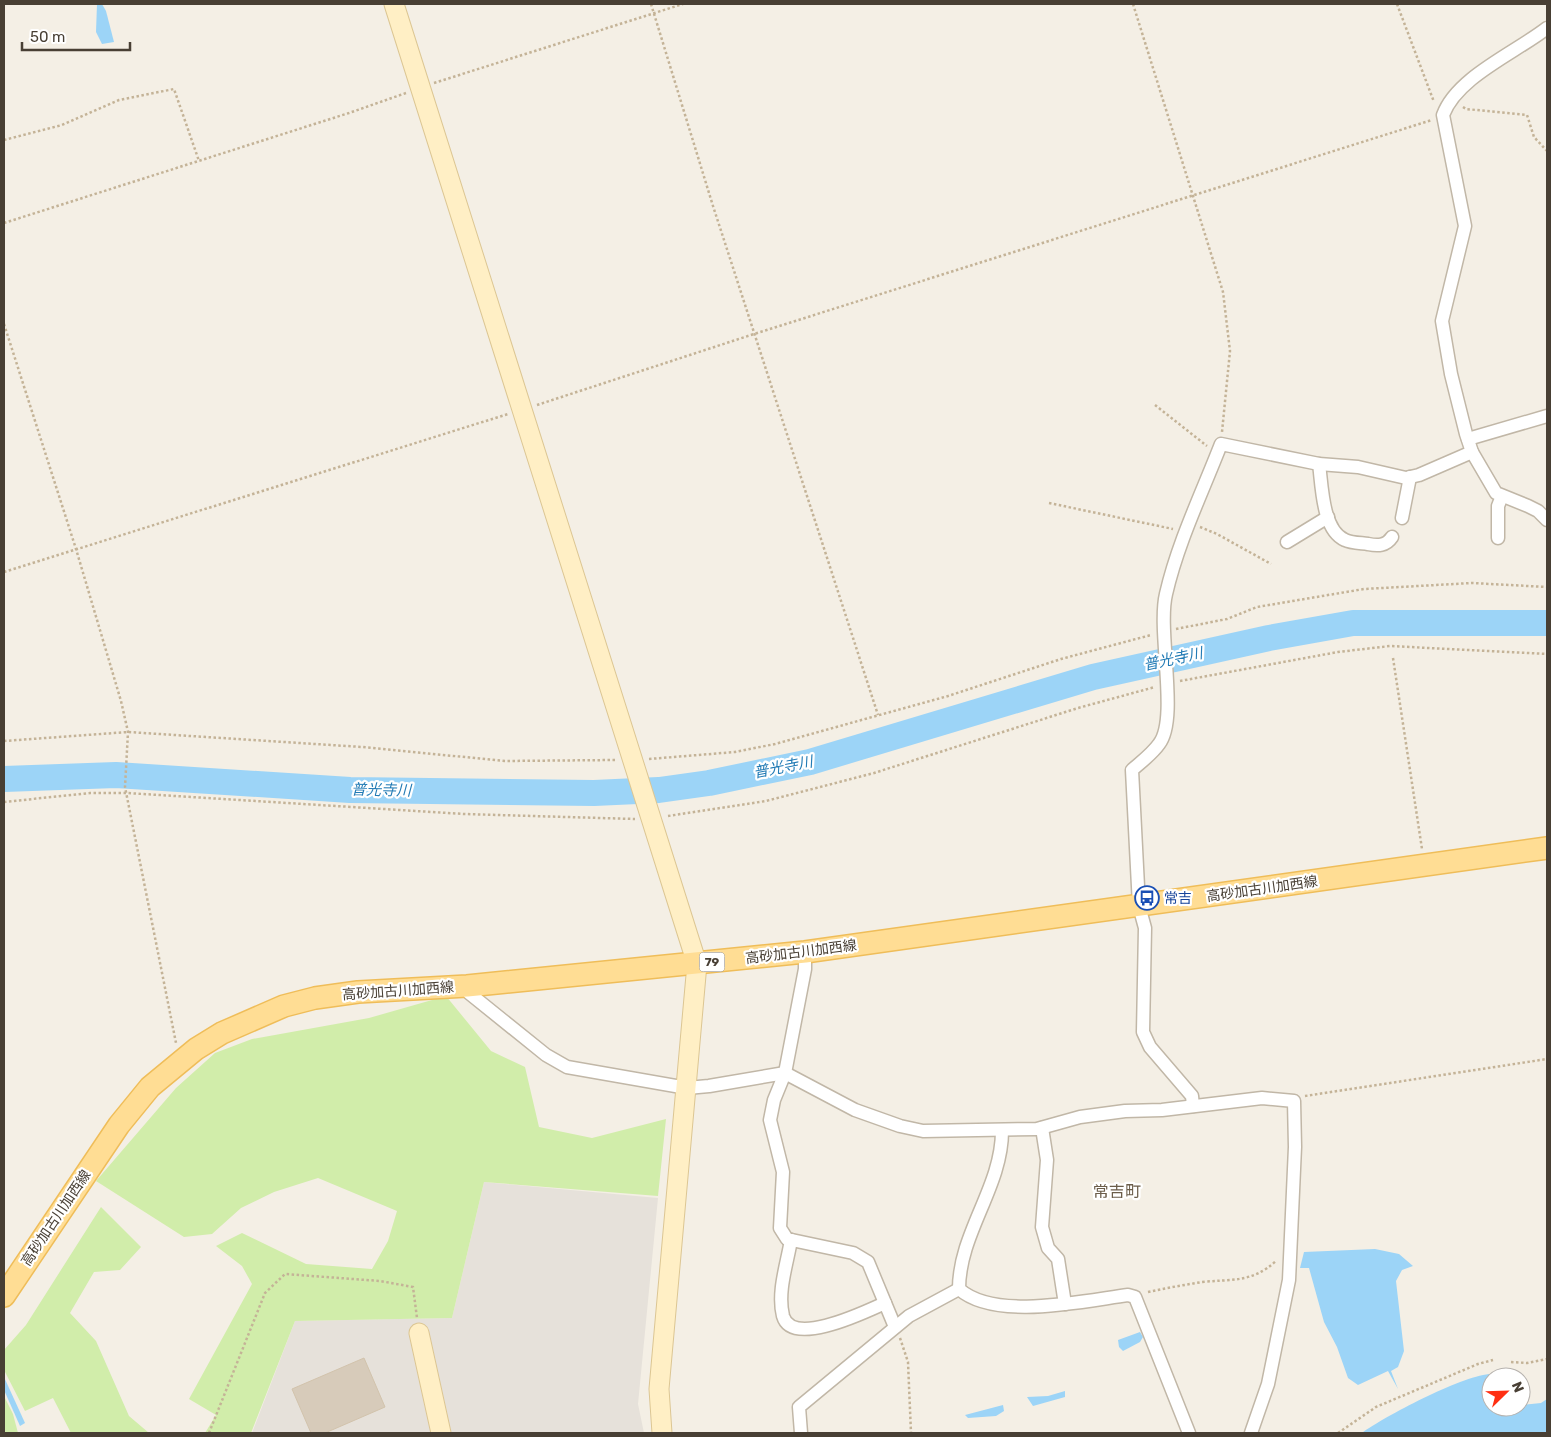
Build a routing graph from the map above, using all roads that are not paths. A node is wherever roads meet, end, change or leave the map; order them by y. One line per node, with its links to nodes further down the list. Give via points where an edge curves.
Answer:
1 (394, 4): 18 (street)
2 (1547, 28): 4 (street, via 1475,77 1447,107 1465,226 1442,321 1451,374)
3 (1547, 416): 4 (street)
4 (1468, 439): 5 (street)
5 (1472, 452): 7 (street); 8 (street, via 1486,479)
6 (1319, 464): 7 (street); 9 (street); 16 (street, via 1220,447 1165,595 1163,634 1167,724 1160,743 1132,770)
7 (1410, 476): 10 (street)
8 (1502, 496): 11 (street, via 1528,506); 13 (street, via 1498,506)
9 (1328, 517): 12 (street, via 1336,534 1345,540 1381,545 1388,543); 14 (street)
10 (1402, 518)
11 (1547, 520)
12 (1392, 536)
13 (1498, 538)
14 (1287, 542)
15 (1547, 848): 16 (main road, 高砂加古川加西線 / 79)
16 (1139, 906): 17 (main road, 高砂加古川加西線 / 79); 22 (street, via 1145,928 1142,1032 1192,1096)
17 (805, 952): 18 (main road, 高砂加古川加西線 / 79); 20 (street, via 805,969)
18 (697, 964): 19 (main road, 高砂加古川加西線 / 79); 21 (street)
19 (467, 986): 21 (street, via 469,993 546,1055 567,1067); 27 (main road, 高砂加古川加西線 / 79, via 358,992 315,998 284,1006 222,1033 150,1087 119,1124)
20 (785, 1073): 21 (street); 24 (street, via 855,1110 900,1126 946,1132); 25 (street, via 770,1120 783,1172 780,1228)
21 (687, 1088): 34 (street, via 659,1389)
22 (1193, 1106): 23 (street, via 1080,1117); 36 (street, via 1262,1098 1294,1101 1289,1280 1268,1384)
23 (1042, 1128): 24 (street); 29 (street, via 1047,1160 1042,1227 1048,1248 1058,1259)
24 (1002, 1131): 26 (street, via 996,1169 962,1257)
25 (791, 1240): 28 (street, via 853,1254 868,1262); 28 (street, via 781,1294 784,1318 790,1325 802,1330 849,1320)
26 (959, 1289): 29 (street, via 967,1296 993,1305); 30 (street)
27 (4, 1296)
28 (885, 1303): 30 (street)
29 (1065, 1304): 32 (street, via 1128,1295 1135,1297)
30 (895, 1327): 35 (street, via 799,1407)
31 (419, 1333): 33 (street)
32 (1184, 1432)
33 (441, 1433)
34 (662, 1433)
35 (801, 1433)
36 (1251, 1433)

